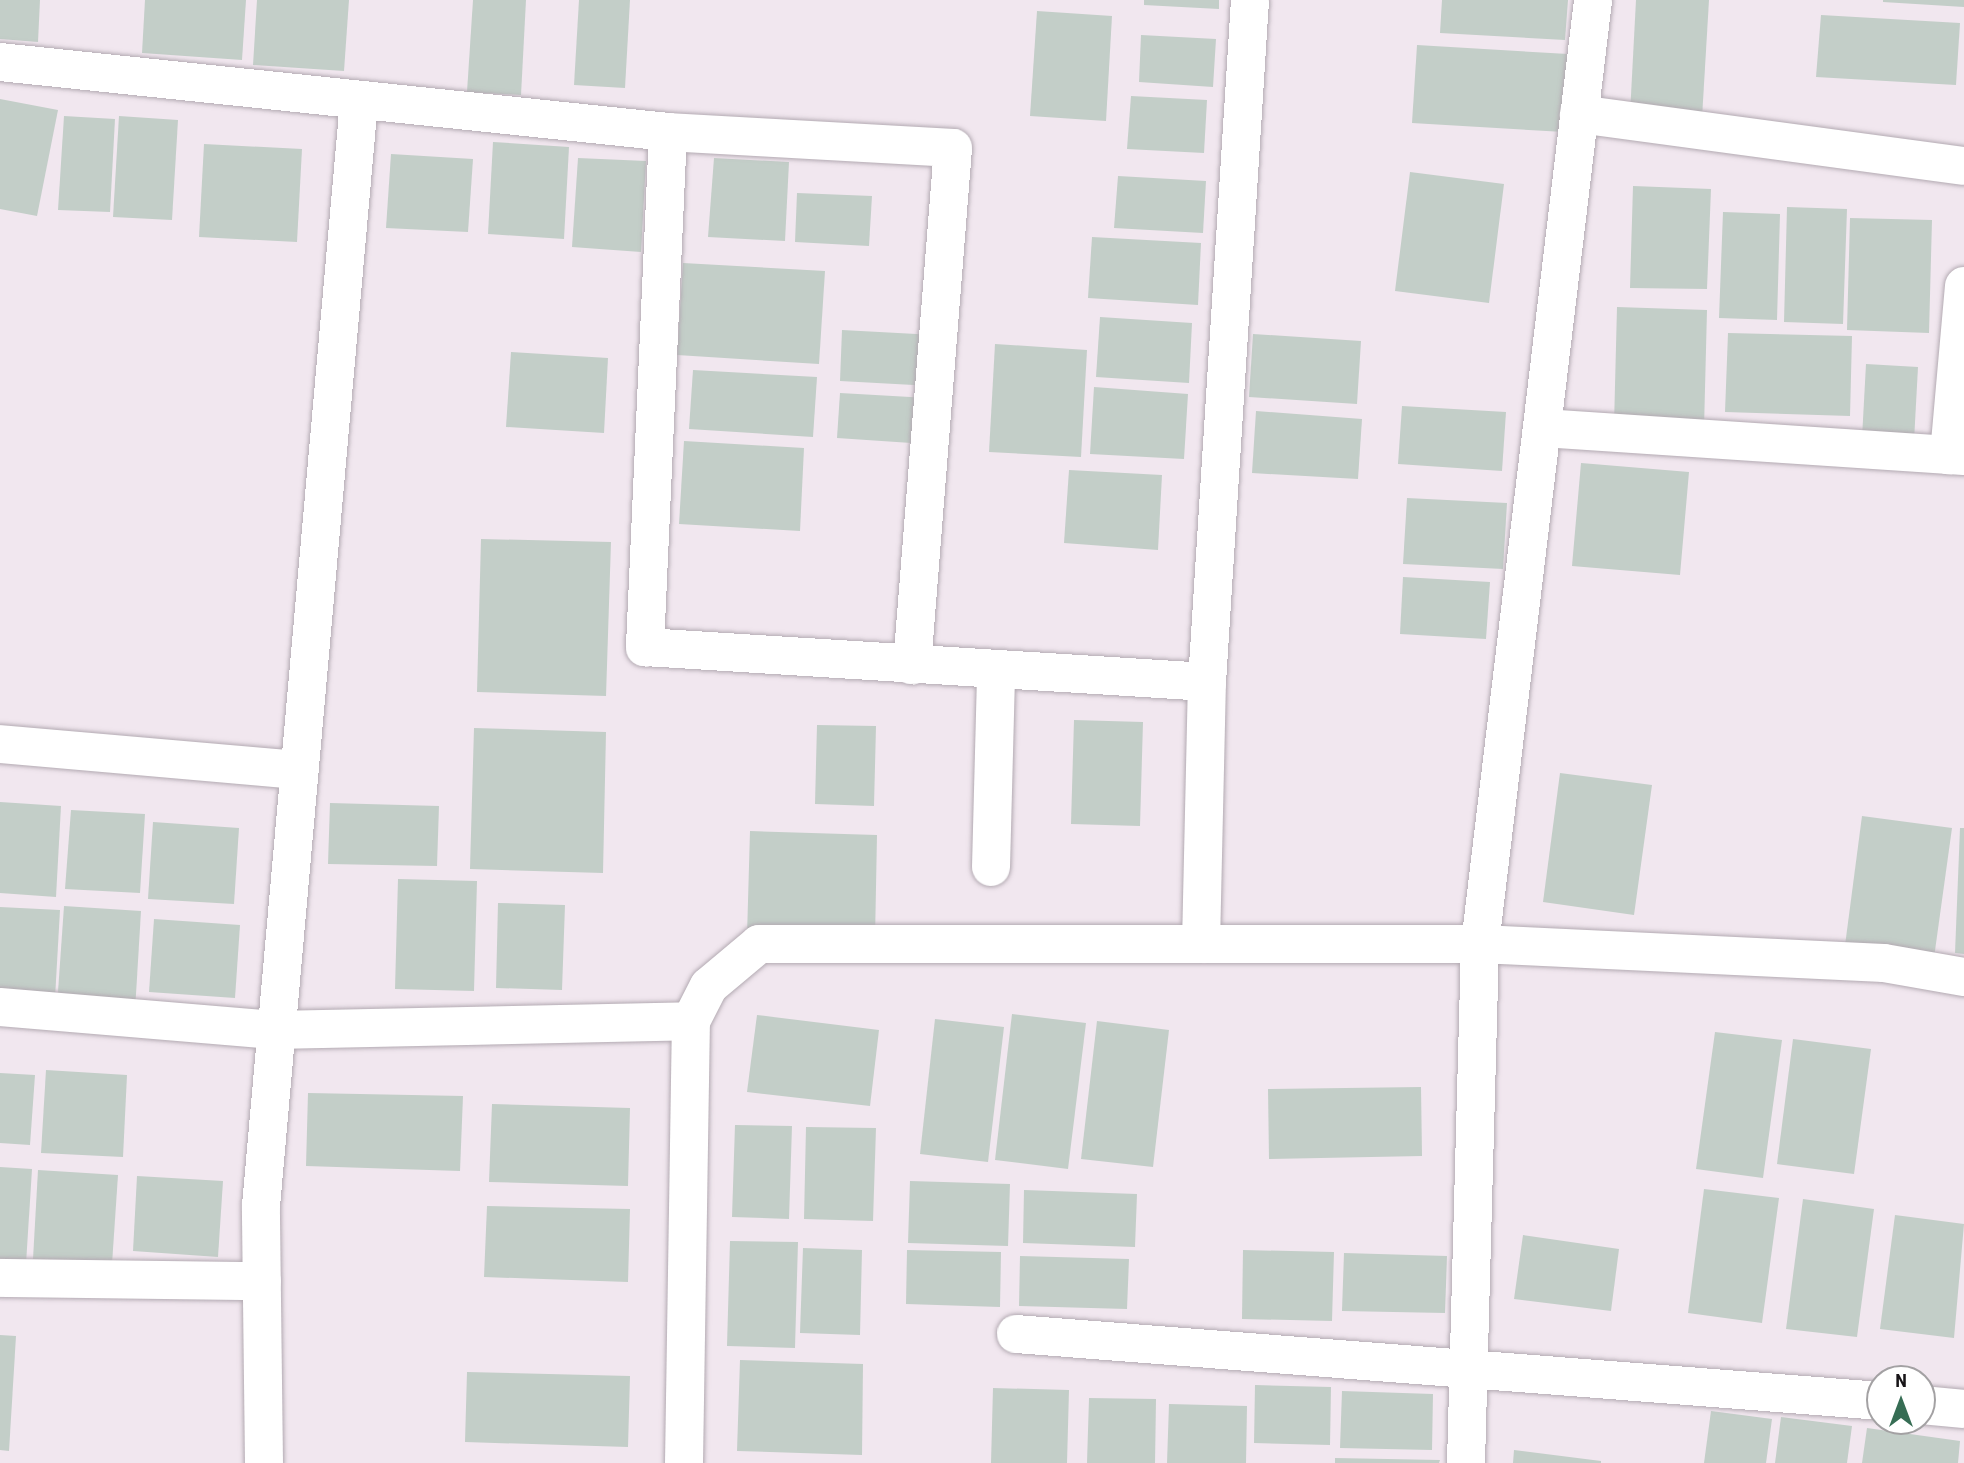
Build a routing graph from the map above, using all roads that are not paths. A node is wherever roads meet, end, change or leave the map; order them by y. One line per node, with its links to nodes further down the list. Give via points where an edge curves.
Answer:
1 (1250, 0): 13 (street)
2 (1593, 0): 5 (street)
3 (0, 62): 4 (street)
4 (359, 101): 6 (street); 15 (street)
5 (1579, 114): 7 (street); 9 (street)
6 (668, 132): 11 (street, via 645,648); 11 (street, via 953,148)
7 (1964, 166)
8 (1964, 286): 10 (street)
9 (1542, 428): 10 (street); 18 (street)
10 (1956, 456)
11 (912, 664): 12 (street)
12 (996, 670): 13 (street); 16 (street)
13 (1207, 682): 17 (street)
14 (0, 744): 15 (street)
15 (299, 770): 22 (street)
16 (991, 867)
17 (1201, 944): 18 (street); 21 (street, via 759,944 709,986)
18 (1480, 944): 19 (street, via 1884,963); 26 (street)
19 (1964, 977)
20 (0, 1007): 22 (street)
21 (691, 1021): 22 (street); 31 (street)
22 (274, 1030): 24 (street)
23 (0, 1278): 24 (street)
24 (261, 1281): 30 (street)
25 (1016, 1334): 26 (street)
26 (1468, 1364): 27 (street); 32 (street)
27 (1866, 1400)
28 (1936, 1406): 29 (street)
29 (1964, 1409)
30 (264, 1463)
31 (684, 1463)
32 (1466, 1463)

